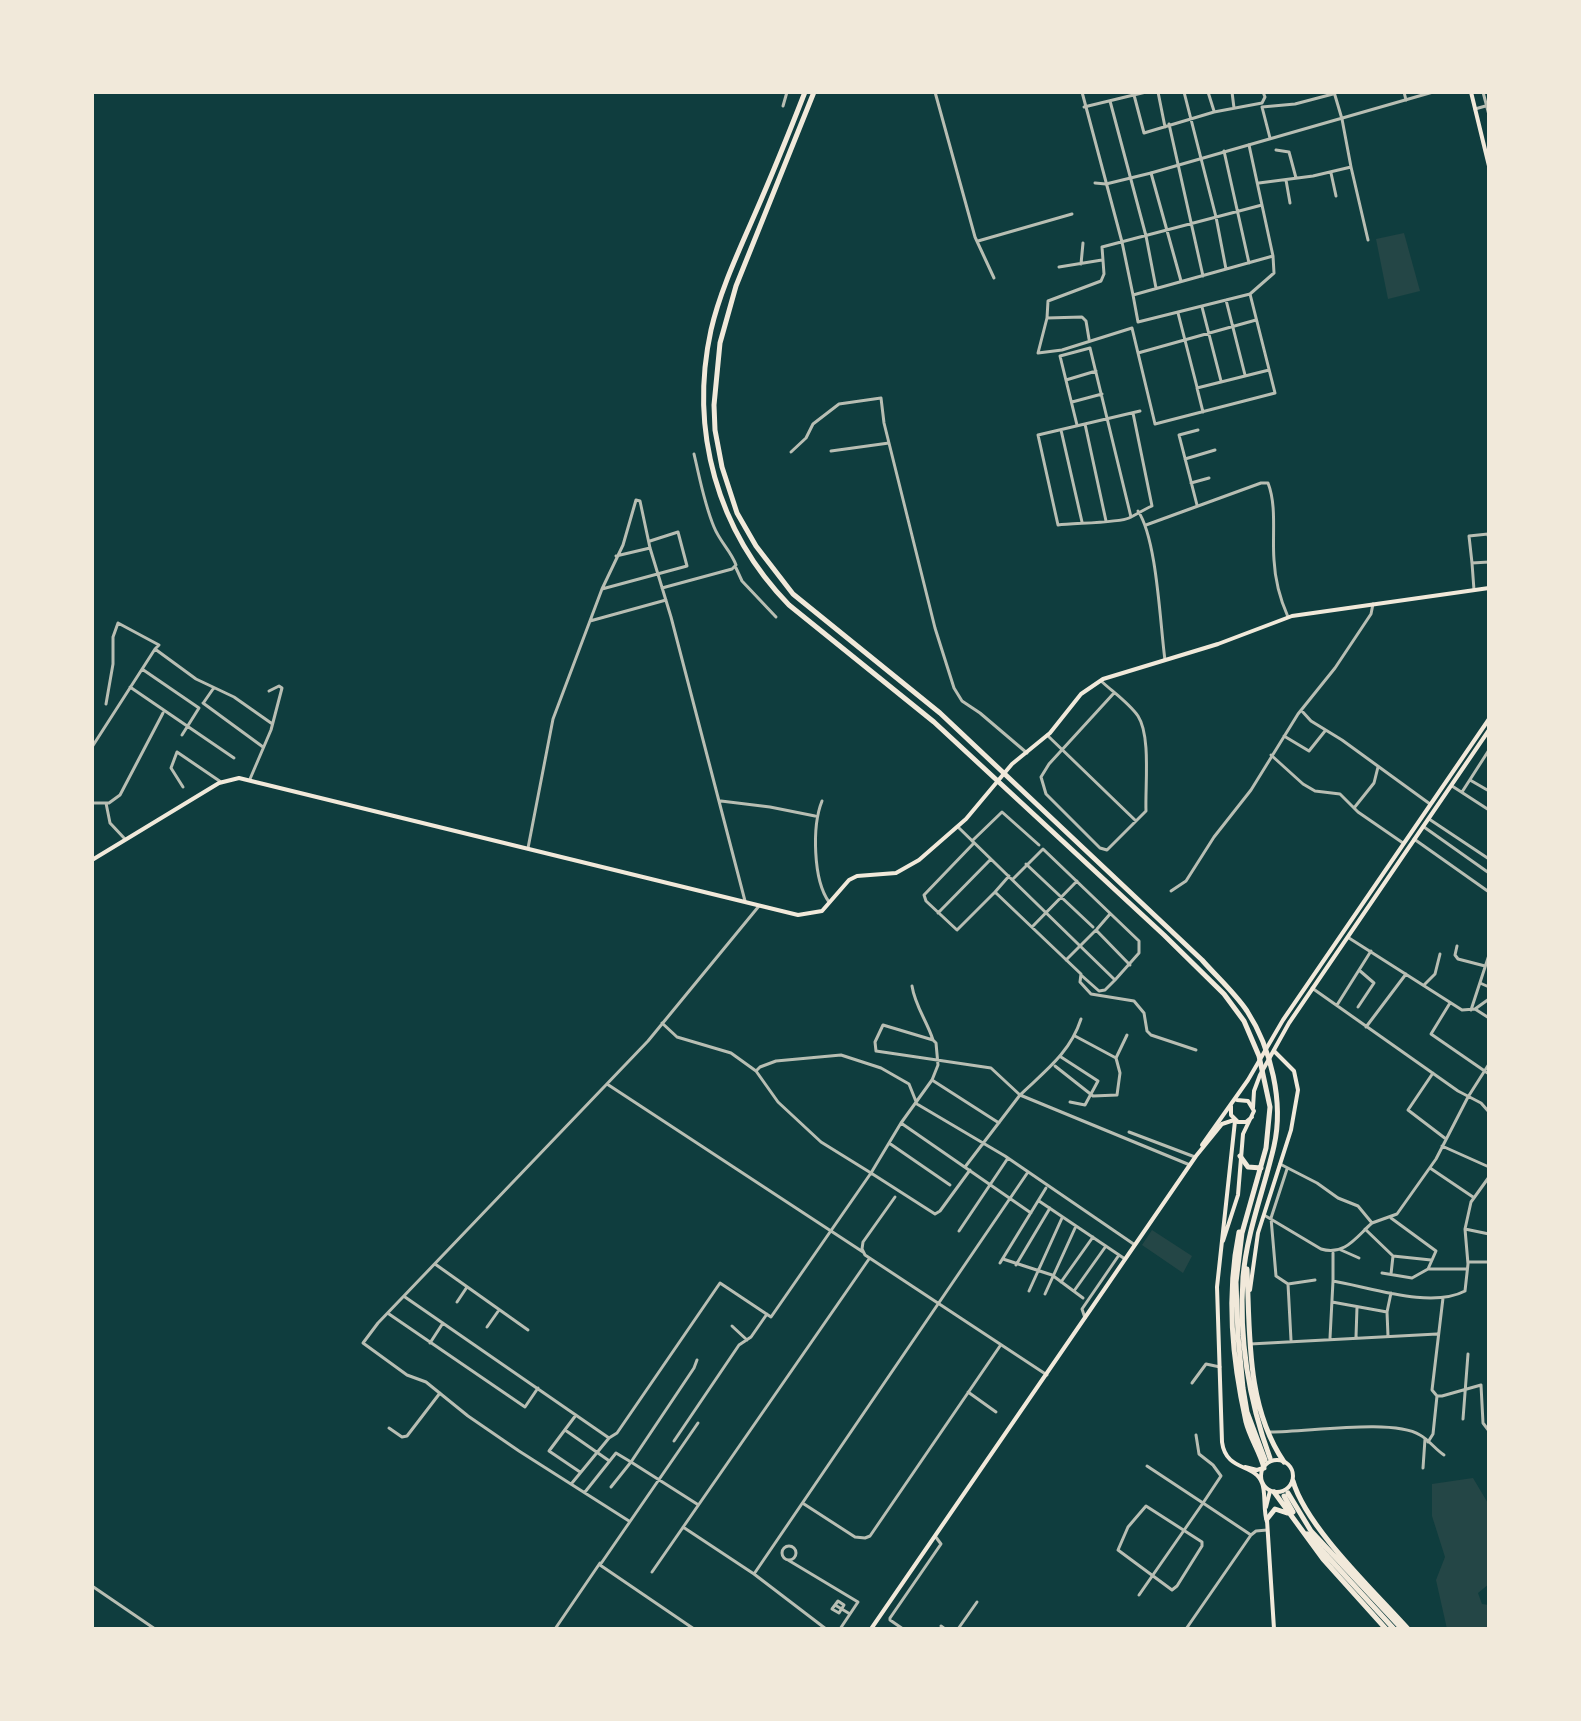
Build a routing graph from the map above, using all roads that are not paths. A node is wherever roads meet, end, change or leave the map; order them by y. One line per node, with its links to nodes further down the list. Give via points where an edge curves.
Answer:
1 (787, 92): 22 (street)
2 (805, 92): 248 (highway, via 720,300 706,356 707,445 731,522 760,571 789,605 934,722 1224,994 1244,1021)
3 (814, 92): 248 (highway, via 741,273 720,343 715,430 737,513 793,594 940,713 1238,998 1263,1043)
4 (935, 92): 57 (street)
5 (1082, 92): 23 (street)
6 (1146, 92): 17 (street)
7 (1158, 92): 30 (street)
8 (1184, 92): 28 (street)
9 (1208, 92): 26 (street)
10 (1232, 92): 24 (street)
11 (1263, 92): 20 (street)
12 (1404, 92): 18 (street)
13 (1433, 92): 18 (street)
14 (1471, 92): 25 (main road)
15 (1483, 92): 21 (street)
16 (1334, 93): 20 (street, via 1295,104); 29 (street)
17 (1134, 95): 19 (street); 30 (street, via 1144,133)
18 (1406, 100): 29 (street)
19 (1110, 101): 23 (street); 41 (street)
20 (1262, 105): 24 (street); 31 (street)
21 (1488, 105): 25 (street); 27 (street)
22 (783, 106)
23 (1084, 107): 45 (street)
24 (1234, 108): 26 (street)
25 (1475, 109): 36 (main road)
26 (1214, 112): 28 (street)
27 (1489, 115)
28 (1191, 118): 30 (street); 35 (street)
29 (1342, 119): 31 (street); 38 (street)
30 (1167, 125): 37 (street)
31 (1270, 138): 32 (street)
32 (1249, 145): 34 (street); 46 (street)
33 (1276, 150): 42 (street, via 1289,152)
34 (1224, 151): 35 (street); 50 (street)
35 (1202, 157): 37 (street); 52 (street)
36 (1488, 162)
37 (1178, 164): 39 (street); 53 (street)
38 (1351, 167): 40 (street); 56 (street)
39 (1151, 173): 41 (street); 54 (street)
40 (1331, 173): 42 (street); 47 (street)
41 (1131, 178): 45 (street); 55 (street)
42 (1296, 178): 43 (street)
43 (1286, 180): 46 (street); 48 (street)
44 (1095, 183): 45 (street)
45 (1106, 184): 58 (street)
46 (1257, 184): 49 (street)
47 (1336, 196)
48 (1290, 203)
49 (1262, 205): 50 (street); 60 (street)
50 (1236, 212): 52 (street); 62 (street)
51 (1072, 214): 57 (street)
52 (1216, 217): 53 (street); 65 (street)
53 (1191, 225): 54 (street); 66 (street)
54 (1165, 232): 55 (street); 68 (street)
55 (1146, 236): 58 (street); 69 (street)
56 (1368, 240)
57 (978, 241): 67 (street)
58 (1122, 242): 61 (street, via 1102,247); 71 (street)
59 (1083, 243): 63 (street)
60 (1273, 256): 62 (street); 70 (street, via 1274,273)
61 (1102, 260): 63 (street); 75 (street, via 1101,281 1050,299)
62 (1249, 263): 65 (street)
63 (1081, 264): 64 (street)
64 (1059, 267)
65 (1226, 269): 66 (street)
66 (1203, 276): 68 (street)
67 (994, 278)
68 (1181, 281): 69 (street)
69 (1156, 288): 71 (street)
70 (1250, 294): 72 (street); 76 (street)
71 (1133, 295): 77 (street)
72 (1226, 300): 73 (street); 78 (street)
73 (1201, 306): 74 (street); 80 (street)
74 (1178, 312): 77 (street); 81 (street)
75 (1047, 318): 82 (street, via 1082,317); 82 (street, via 1038,353)
76 (1256, 320): 78 (street); 84 (street)
77 (1138, 322): 79 (street)
78 (1234, 326): 80 (street); 86 (street)
79 (1132, 328): 82 (street); 83 (street)
80 (1209, 333): 81 (street); 88 (street)
81 (1185, 340): 83 (street); 89 (street)
82 (1089, 341)
83 (1138, 353): 94 (street, via 1155,424)
84 (1269, 370): 86 (street); 94 (street, via 1275,393)
85 (1096, 371): 87 (street); 87 (street, via 1090,348 1060,356); 90 (street)
86 (1245, 375): 88 (street)
87 (1066, 380): 92 (street)
88 (1221, 381): 89 (street)
89 (1197, 388): 91 (street); 94 (street)
90 (1102, 394): 92 (street); 96 (street)
91 (1200, 399)
92 (1072, 402): 98 (street)
93 (1140, 411): 95 (street)
94 (1203, 412)
95 (1133, 413): 96 (street); 110 (street, via 1152,506)
96 (1109, 419): 97 (street); 111 (street)
97 (1085, 424): 98 (street); 112 (street)
98 (1078, 426): 99 (street)
99 (1061, 430): 113 (street); 113 (street, via 1038,435 1058,525)
100 (1198, 430): 106 (street, via 1179,435)
101 (889, 443): 103 (street); 104 (street, via 881,398 839,404 816,421); 157 (street, via 954,688 962,701)
102 (1215, 450): 106 (street)
103 (831, 451)
104 (791, 452)
105 (694, 454): 121 (street, via 714,527)
106 (1185, 459): 108 (street)
107 (1209, 478): 108 (street)
108 (1191, 483): 109 (street)
109 (1197, 505): 114 (street); 130 (street, via 1268,483 1274,562)
110 (1138, 511): 111 (street); 114 (street)
111 (1131, 517): 112 (street)
112 (1106, 521): 113 (street)
113 (1082, 522)
114 (1146, 525): 133 (street)
115 (1489, 541): 120 (street, via 1488,534 1469,536)
116 (648, 542): 117 (street); 118 (street, via 636,500); 122 (street, via 678,532 687,566)
117 (650, 548): 118 (street); 122 (street)
118 (616, 556): 125 (street)
119 (1489, 562): 120 (street)
120 (1472, 563): 126 (street)
121 (736, 567): 123 (street); 129 (street, via 742,581)
122 (658, 574): 123 (street); 125 (street)
123 (662, 588): 127 (street)
124 (1489, 588): 126 (main road)
125 (602, 589): 131 (street)
126 (1474, 590): 128 (main road)
127 (666, 600): 131 (street); 168 (street)
128 (1373, 604): 130 (main road); 143 (street, via 1344,655)
129 (776, 617)
130 (1288, 617): 133 (main road)
131 (590, 621): 185 (street, via 553,719)
132 (155, 649): 134 (street); 137 (street); 141 (street, via 159,645 118,623)
133 (1165, 660): 135 (main road)
134 (142, 669): 136 (street); 142 (street)
135 (1101, 681): 139 (street); 151 (main road, via 1081,694)
136 (130, 687): 144 (street); 153 (street)
137 (213, 689): 140 (street); 146 (street)
138 (269, 691): 146 (street, via 282,688)
139 (1114, 693): 155 (street); 177 (street, via 1137,714 1144,729 1146,811)
140 (203, 703): 142 (street); 154 (street)
141 (106, 704)
142 (199, 708): 147 (street)
143 (1301, 710): 149 (street); 152 (street)
144 (164, 711): 147 (street); 171 (street, via 128,783)
145 (1489, 719): 172 (main road)
146 (271, 723): 154 (street)
147 (187, 725): 150 (street); 159 (street)
148 (1489, 730): 164 (main road)
149 (1325, 731): 152 (street, via 1309,751); 160 (street)
150 (182, 735)
151 (1047, 735): 155 (street); 157 (main road)
152 (1284, 736): 158 (street)
153 (92, 747)
154 (263, 747): 161 (street)
155 (1062, 750): 177 (street); 177 (street, via 1041,777 1046,794 1100,848 1107,850)
156 (1489, 750): 162 (street)
157 (1027, 753): 179 (main road)
158 (1271, 755): 173 (street, via 1303,784 1340,794); 193 (street, via 1186,881)
159 (234, 758)
160 (1378, 767): 172 (street); 173 (street, via 1374,783)
161 (250, 780): 163 (main road); 185 (main road)
162 (1470, 780): 166 (street); 167 (street)
163 (221, 782): 165 (street, via 177,752 171,768); 180 (main road)
164 (1451, 785): 167 (street); 176 (main road)
165 (183, 787)
166 (1488, 789)
167 (1462, 792): 174 (street)
168 (721, 801): 175 (street); 197 (street)
169 (822, 801): 175 (street)
170 (92, 803): 171 (street)
171 (106, 803): 180 (street, via 110,823)
172 (1430, 804): 183 (main road)
173 (1354, 808): 183 (street)
174 (1489, 809)
175 (816, 816): 198 (street, via 817,858 823,893)
176 (1428, 818): 178 (main road); 187 (street)
177 (1136, 821)
178 (1422, 826): 181 (main road); 190 (street)
179 (958, 827): 182 (street); 198 (main road, via 906,869 849,880)
180 (125, 839): 188 (main road)
181 (1414, 839): 195 (street); 205 (main road)
182 (973, 842): 184 (street, via 1002,812); 186 (street); 201 (street, via 924,895)
183 (1403, 843): 254 (main road)
184 (1039, 845)
185 (528, 848): 197 (main road)
186 (991, 859): 191 (street); 201 (street)
187 (1489, 859)
188 (92, 860)
189 (1026, 864): 191 (street); 192 (street, via 1043,849); 196 (street)
190 (1489, 873)
191 (1010, 878): 194 (street); 200 (street)
192 (1077, 881): 196 (street); 202 (street)
193 (1171, 891)
194 (995, 892): 201 (street, via 957,930); 203 (street)
195 (1489, 892)
196 (1061, 897): 200 (street); 204 (street)
197 (745, 901): 199 (main road)
198 (831, 904): 199 (main road, via 810,915)
199 (760, 905): 230 (street)
200 (1046, 912): 203 (street); 206 (street)
201 (938, 913)
202 (1110, 914): 204 (street); 212 (street, via 1139,941 1139,953)
203 (1032, 927): 211 (street)
204 (1094, 929): 206 (street); 212 (street)
205 (1347, 936): 208 (street); 222 (main road)
206 (1081, 945): 211 (street); 217 (street)
207 (1457, 946): 213 (street, via 1458,959)
208 (1371, 951): 214 (street); 216 (street)
209 (1440, 954): 220 (street, via 1435,974)
210 (1489, 955): 213 (street)
211 (1066, 960): 215 (street)
212 (1130, 965): 217 (street)
213 (1485, 966): 218 (street)
214 (1359, 970): 225 (street); 226 (street, via 1374,983)
215 (1081, 974): 217 (street, via 1099,991); 235 (street, via 1080,982 1091,994 1136,1002 1151,1035)
216 (1406, 974): 220 (street); 231 (street)
217 (1115, 980)
218 (1480, 983): 221 (street); 227 (street)
219 (912, 986): 234 (street)
220 (1424, 986): 224 (street)
221 (1489, 987)
222 (1312, 988): 225 (street); 236 (main road)
223 (1489, 999): 227 (street)
224 (1450, 1003): 227 (street); 243 (street, via 1431,1034)
225 (1336, 1006): 231 (street)
226 (1358, 1007)
227 (1473, 1010): 228 (street)
228 (1489, 1018)
229 (1081, 1019): 233 (street)
230 (662, 1023): 242 (street, via 677,1037 731,1053); 247 (street)
231 (1366, 1027): 244 (street)
232 (1127, 1035): 238 (street)
233 (1075, 1036): 237 (street); 238 (street)
234 (933, 1040): 239 (street); 239 (street, via 883,1025 876,1051)
235 (1196, 1050)
236 (1273, 1050): 255 (main road, via 1257,1082); 269 (main road, via 1294,1071 1298,1083)
237 (1061, 1057): 241 (street); 250 (street, via 1098,1081)
238 (1116, 1058): 250 (street, via 1117,1095)
239 (938, 1061): 246 (street); 249 (street, via 991,1068)
240 (1489, 1064): 243 (street)
241 (1054, 1065): 249 (street); 250 (street)
242 (756, 1071): 252 (street, via 776,1061 841,1055 909,1084); 278 (street, via 778,1102 821,1142)
243 (1484, 1071): 245 (street); 251 (street)
244 (1433, 1073): 251 (street); 262 (street, via 1408,1110)
245 (1489, 1074)
246 (932, 1080): 252 (street); 260 (street)
247 (607, 1084): 299 (street); 317 (street)
248 (1270, 1084): 273 (highway); 309 (highway, via 1277,1102 1276,1135)
249 (1020, 1095): 260 (street); 270 (street)
250 (1090, 1095): 253 (street, via 1085,1105)
251 (1468, 1097): 256 (street); 262 (street)
252 (916, 1101): 259 (street); 264 (street)
253 (1070, 1102)
254 (1232, 1104): 255 (main road, via 1242,1099); 258 (main road); 267 (main road)
255 (1253, 1108): 257 (main road)
256 (1489, 1112)
257 (1252, 1117): 258 (main road); 266 (main road)
258 (1234, 1120): 267 (main road, via 1222,1124); 305 (main road)
259 (901, 1123): 263 (street); 271 (street)
260 (1000, 1124): 264 (street)
261 (1129, 1132): 267 (street)
262 (1446, 1139): 265 (street)
263 (889, 1143): 278 (street); 281 (street)
264 (983, 1145): 268 (street); 271 (street)
265 (1442, 1146): 272 (street); 275 (street)
266 (1240, 1156): 273 (highway, via 1248,1167); 305 (main road, via 1238,1195)
267 (1196, 1157): 270 (main road)
268 (1008, 1158): 277 (street); 280 (street)
269 (1280, 1164): 274 (street); 290 (main road)
270 (1190, 1165): 302 (main road)
271 (965, 1167): 276 (street)
272 (1489, 1167)
273 (1261, 1168): 289 (highway)
274 (1287, 1168): 292 (street); 294 (street, via 1358,1206)
275 (1430, 1168): 284 (street); 293 (street)
276 (970, 1170): 278 (street, via 935,1214); 280 (street)
277 (1028, 1172): 282 (street); 285 (street)
278 (871, 1173): 299 (street)
279 (1489, 1177): 284 (street)
280 (990, 1184): 285 (street); 298 (street)
281 (950, 1185)
282 (1047, 1187): 286 (street); 302 (street)
283 (895, 1197): 306 (street, via 863,1242)
284 (1473, 1198): 297 (street)
285 (1010, 1199): 288 (street); 343 (street)
286 (1039, 1201): 287 (street); 288 (street)
287 (1050, 1208): 291 (street); 318 (street)
288 (1031, 1213): 318 (street, via 1002,1261)
289 (1248, 1213): 309 (highway, via 1237,1271 1238,1336 1247,1412 1268,1459 1248,1373); 394 (highway, via 1233,1267 1231,1323 1247,1425)
290 (1264, 1215): 292 (street); 336 (main road)
291 (1063, 1217): 295 (street); 321 (street)
292 (1271, 1218): 307 (street); 328 (street, via 1276,1276)
293 (1391, 1218): 294 (street); 314 (street, via 1434,1249)
294 (1372, 1223): 296 (street)
295 (1076, 1226): 301 (street); 324 (street)
296 (1365, 1229): 304 (street); 310 (street)
297 (1465, 1229): 300 (street); 315 (street)
298 (959, 1231)
299 (831, 1232): 306 (street); 348 (street, via 771,1317)
300 (1489, 1234)
301 (1093, 1237): 303 (street); 327 (street)
302 (1135, 1245): 313 (main road)
303 (1106, 1246): 308 (street); 331 (street)
304 (1341, 1250): 307 (street); 311 (street)
305 (1220, 1251): 365 (main road)
306 (863, 1252): 312 (street)
307 (1332, 1252): 326 (street)
308 (1119, 1255): 313 (street); 332 (street)
309 (1246, 1255): 336 (highway)
310 (1393, 1256): 314 (street); 323 (street)
311 (1359, 1258)
312 (869, 1259): 343 (street); 405 (street)
313 (1125, 1259): 335 (main road)
314 (1431, 1260): 319 (street)
315 (1468, 1262): 316 (street); 320 (street)
316 (1489, 1262)
317 (435, 1264): 329 (street); 338 (street)
318 (1016, 1265): 321 (street)
319 (1428, 1269): 320 (street); 323 (street, via 1412,1278)
320 (1468, 1269): 337 (street, via 1465,1291)
321 (1038, 1271): 324 (street); 330 (street)
322 (1382, 1273): 323 (street)
323 (1391, 1274)
324 (1052, 1275): 327 (street); 334 (street)
325 (1315, 1280): 328 (street)
326 (1333, 1281): 333 (street); 340 (street)
327 (1061, 1282): 331 (street)
328 (1288, 1284): 359 (street)
329 (467, 1287): 341 (street); 345 (street)
330 (1029, 1291)
331 (1074, 1291): 339 (street)
332 (1095, 1291): 335 (street); 339 (street)
333 (1391, 1293): 337 (street); 346 (street)
334 (1045, 1294)
335 (1101, 1295): 342 (main road)
336 (1248, 1296): 361 (highway)
337 (1443, 1296): 354 (street)
338 (405, 1297): 347 (street); 350 (street)
339 (1086, 1299): 342 (street); 349 (street)
340 (1331, 1301): 344 (street); 357 (street)
341 (457, 1302)
342 (1095, 1304): 349 (main road)
343 (939, 1305): 362 (street); 406 (street)
344 (1357, 1307): 346 (street); 356 (street)
345 (499, 1310): 352 (street); 353 (street)
346 (1387, 1312): 355 (street)
347 (389, 1314): 360 (street); 373 (street, via 363,1343)
348 (767, 1314): 358 (street); 384 (street, via 720,1283)
349 (1085, 1318): 366 (main road)
350 (443, 1323): 360 (street); 370 (street)
351 (732, 1326): 358 (street)
352 (487, 1327)
353 (528, 1330)
354 (1437, 1334): 355 (street); 374 (street, via 1432,1390)
355 (1388, 1336): 356 (street)
356 (1356, 1337): 357 (street)
357 (1330, 1338): 359 (street)
358 (747, 1340): 385 (street)
359 (1291, 1341): 361 (street)
360 (430, 1343): 370 (street, via 525,1407)
361 (1250, 1344): 382 (highway)
362 (1000, 1346): 366 (street); 372 (street)
363 (1468, 1354): 371 (street)
364 (697, 1360): 390 (street)
365 (1220, 1367): 367 (street, via 1206,1364); 392 (main road, via 1223,1448)
366 (1047, 1375): 414 (main road)
367 (1192, 1383)
368 (1489, 1383): 369 (street)
369 (1481, 1385): 371 (street); 381 (street, via 1483,1423)
370 (538, 1388): 376 (street)
371 (1466, 1388): 374 (street); 377 (street)
372 (968, 1392): 375 (street); 406 (street, via 870,1536 855,1537)
373 (440, 1393): 379 (street, via 407,1436); 399 (street)
374 (1437, 1396): 386 (street, via 1433,1434)
375 (996, 1412)
376 (576, 1415): 380 (street); 384 (street)
377 (1463, 1419)
378 (698, 1423): 397 (street)
379 (389, 1428)
380 (565, 1430): 387 (street); 396 (street, via 549,1451)
381 (1489, 1431)
382 (1268, 1432): 386 (street, via 1381,1427 1415,1433); 391 (highway)
383 (1196, 1435): 404 (street, via 1199,1454 1221,1476)
384 (609, 1438): 387 (street)
385 (674, 1441)
386 (1426, 1441): 388 (street); 395 (street)
387 (597, 1451): 389 (street); 396 (street)
388 (1444, 1455)
389 (609, 1461): 390 (street, via 616,1453); 402 (street)
390 (631, 1462): 397 (street); 401 (street)
391 (1284, 1462): 394 (main road, via 1273,1461); 398 (main road)
392 (1235, 1464): 394 (main road); 400 (main road)
393 (1147, 1466): 404 (street)
394 (1264, 1468): 400 (main road)
395 (1423, 1468)
396 (580, 1472): 399 (street)
397 (659, 1480): 405 (street); 408 (street)
398 (1293, 1481): 403 (main road, via 1285,1490); 437 (highway, via 1313,1521)
399 (572, 1483): 402 (street)
400 (1262, 1483): 403 (main road); 409 (main road)
401 (611, 1487)
402 (585, 1492): 408 (street)
403 (1272, 1492): 407 (highway); 409 (main road)
404 (1203, 1503): 411 (street); 413 (street)
405 (697, 1504): 410 (street)
406 (804, 1504): 418 (street)
407 (1293, 1519): 409 (highway, via 1278,1509); 435 (highway)
408 (629, 1521): 416 (street)
409 (1267, 1521): 412 (main road)
410 (682, 1526): 417 (street); 418 (street)
411 (1185, 1529): 419 (street); 419 (street, via 1202,1546 1177,1586 1172,1590); 419 (street, via 1146,1506 1128,1527 1118,1550)
412 (1267, 1530): 413 (street); 434 (main road)
413 (1251, 1535): 433 (street)
414 (935, 1536): 430 (main road); 431 (street, via 941,1544 890,1618)
415 (788, 1560): 424 (street, via 858,1602)
416 (600, 1563): 426 (street); 427 (street)
417 (652, 1572)
418 (754, 1574): 428 (street)
419 (1152, 1577): 421 (street)
420 (92, 1586): 425 (street)
421 (1139, 1595)
422 (977, 1602): 432 (street)
423 (835, 1605): 424 (street, via 838,1601)
424 (850, 1615): 429 (street)
425 (155, 1629)
426 (555, 1629)
427 (694, 1629)
428 (826, 1629)
429 (840, 1629)
430 (871, 1629)
431 (903, 1629)
432 (958, 1629)
433 (1186, 1629)
434 (1274, 1629)
435 (1386, 1629)
436 (1394, 1629): 437 (highway, via 1306,1533 1286,1494 1311,1531)
437 (1405, 1629)

